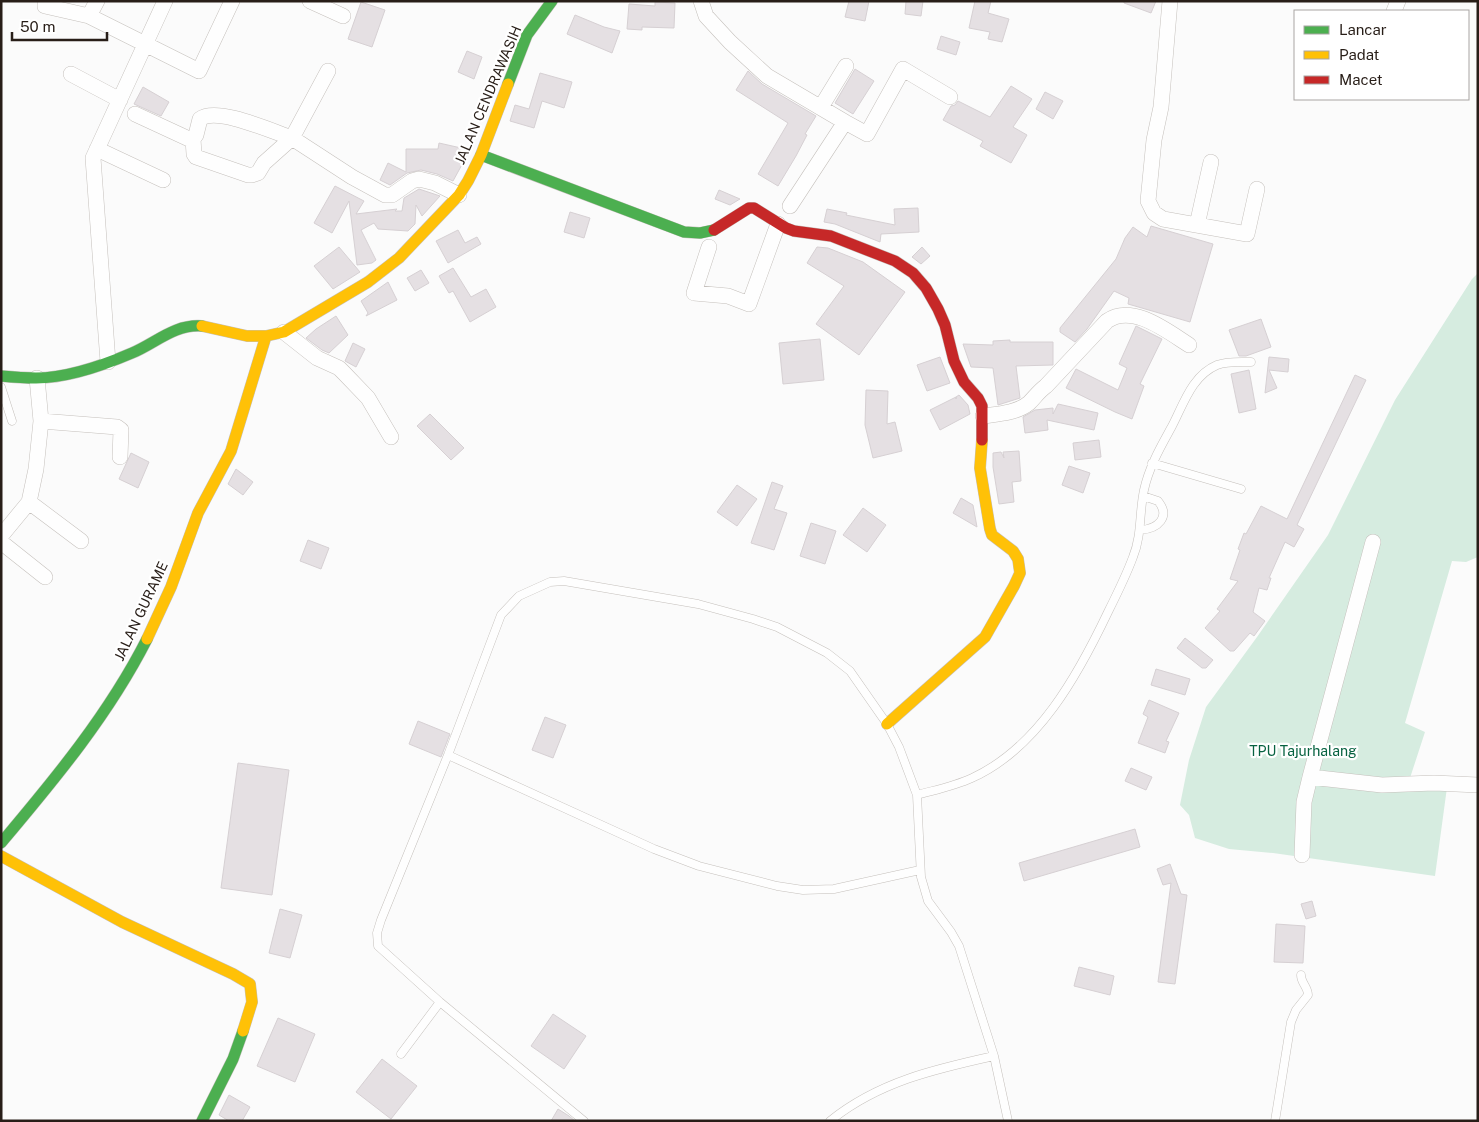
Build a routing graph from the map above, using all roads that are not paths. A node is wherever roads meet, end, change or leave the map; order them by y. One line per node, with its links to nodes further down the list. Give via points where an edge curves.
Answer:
1 (45, 1): 9 (street, via 45,6)
2 (97, 1): 9 (street)
3 (165, 1): 11 (street)
4 (232, 1): 11 (street, via 199,71)
5 (310, 1): 10 (street)
6 (552, 1): 23 (street, JALAN CENDRAWASIH, via 527,35)
7 (701, 1): 17 (street, via 706,16 767,76)
8 (1170, 1): 30 (street, via 1161,108 1154,140 1148,201 1154,213 1164,219)
9 (88, 16): 11 (street)
10 (343, 16)
11 (145, 44): 16 (street)
12 (846, 66): 17 (street)
13 (328, 71): 21 (street)
14 (71, 74): 16 (street)
15 (950, 97): 19 (street, via 902,69 867,134)
16 (120, 100): 22 (street)
17 (821, 108): 19 (street)
18 (136, 114): 20 (street, via 178,135)
19 (845, 122): 28 (street)
20 (193, 138): 21 (street, via 200,119 209,116 239,119); 21 (street, via 194,154 202,161 252,175)
21 (292, 138): 27 (street, via 385,195 392,195 419,179)
22 (97, 149): 25 (street); 35 (street, via 93,158)
23 (481, 155): 27 (street, JALAN CENDRAWASIH); 29 (street, via 677,230 691,233 714,230 749,208)
24 (1211, 162): 30 (street)
25 (163, 180)
26 (1257, 190): 30 (street, via 1246,234)
27 (459, 194): 32 (street, JALAN CENDRAWASIH, via 392,264)
28 (790, 206)
29 (778, 224): 31 (street, via 749,304 728,296 694,293); 40 (street, via 794,232 831,236 895,261 913,273 938,309 954,361 964,382 978,398)
30 (1197, 225)
31 (709, 247)
32 (284, 332): 33 (street, JALAN CENDRAWASIH); 43 (street, via 317,358 339,368 368,398)
33 (266, 336): 35 (street, JALAN CENDRAWASIH, via 247,336 211,326 190,325); 60 (street, JALAN GURAME, via 231,451 201,504 166,601 143,647 88,733)
34 (1190, 344): 40 (street, via 1143,318 1114,316 1028,403 1015,410)
35 (108, 362): 38 (street, JALAN CENDRAWASIH, via 76,372)
36 (1251, 362): 45 (lane, via 1217,365 1200,379 1182,404)
37 (1, 376): 38 (street, JALAN CENDRAWASIH)
38 (37, 378): 42 (street)
39 (1, 387): 41 (lane)
40 (983, 416): 55 (street, via 980,468 990,528 992,535 1013,551 1020,573 985,637)
41 (12, 421)
42 (41, 421): 44 (street, via 117,427 121,430); 48 (street, via 36,469)
43 (390, 437)
44 (120, 457)
45 (1152, 463): 46 (lane); 47 (lane)
46 (1241, 489)
47 (1143, 496): 49 (lane); 49 (lane, via 1158,501 1164,516 1156,526)
48 (28, 502): 50 (street); 51 (street)
49 (1140, 530): 59 (lane, via 1134,555 1087,656 1043,721 990,768 956,785)
50 (1, 536)
51 (81, 541)
52 (1, 542): 54 (street)
53 (1373, 542): 57 (street)
54 (45, 577)
55 (887, 724): 56 (lane, via 850,671 827,652 777,627 698,604 564,580 550,582 519,596 501,615); 59 (lane)
56 (448, 755): 63 (lane, via 654,850 699,866 777,886 803,890 834,889); 65 (lane, via 377,933 378,946)
57 (1310, 777): 58 (street, via 1382,785); 61 (street, via 1304,802)
58 (1478, 785)
59 (917, 794): 63 (lane)
60 (1, 843)
61 (1302, 855)
62 (1, 856): 68 (street, via 122,922 250,984 252,1002 248,1021)
63 (920, 870): 67 (lane, via 928,901 959,946)
64 (1301, 975): 72 (lane, via 1308,995 1291,1022)
65 (440, 1002): 66 (lane); 69 (lane)
66 (401, 1054)
67 (994, 1056): 70 (lane, via 910,1076 856,1101); 71 (lane)
68 (202, 1121)
69 (584, 1121)
70 (830, 1121)
71 (1008, 1121)
72 (1275, 1121)

